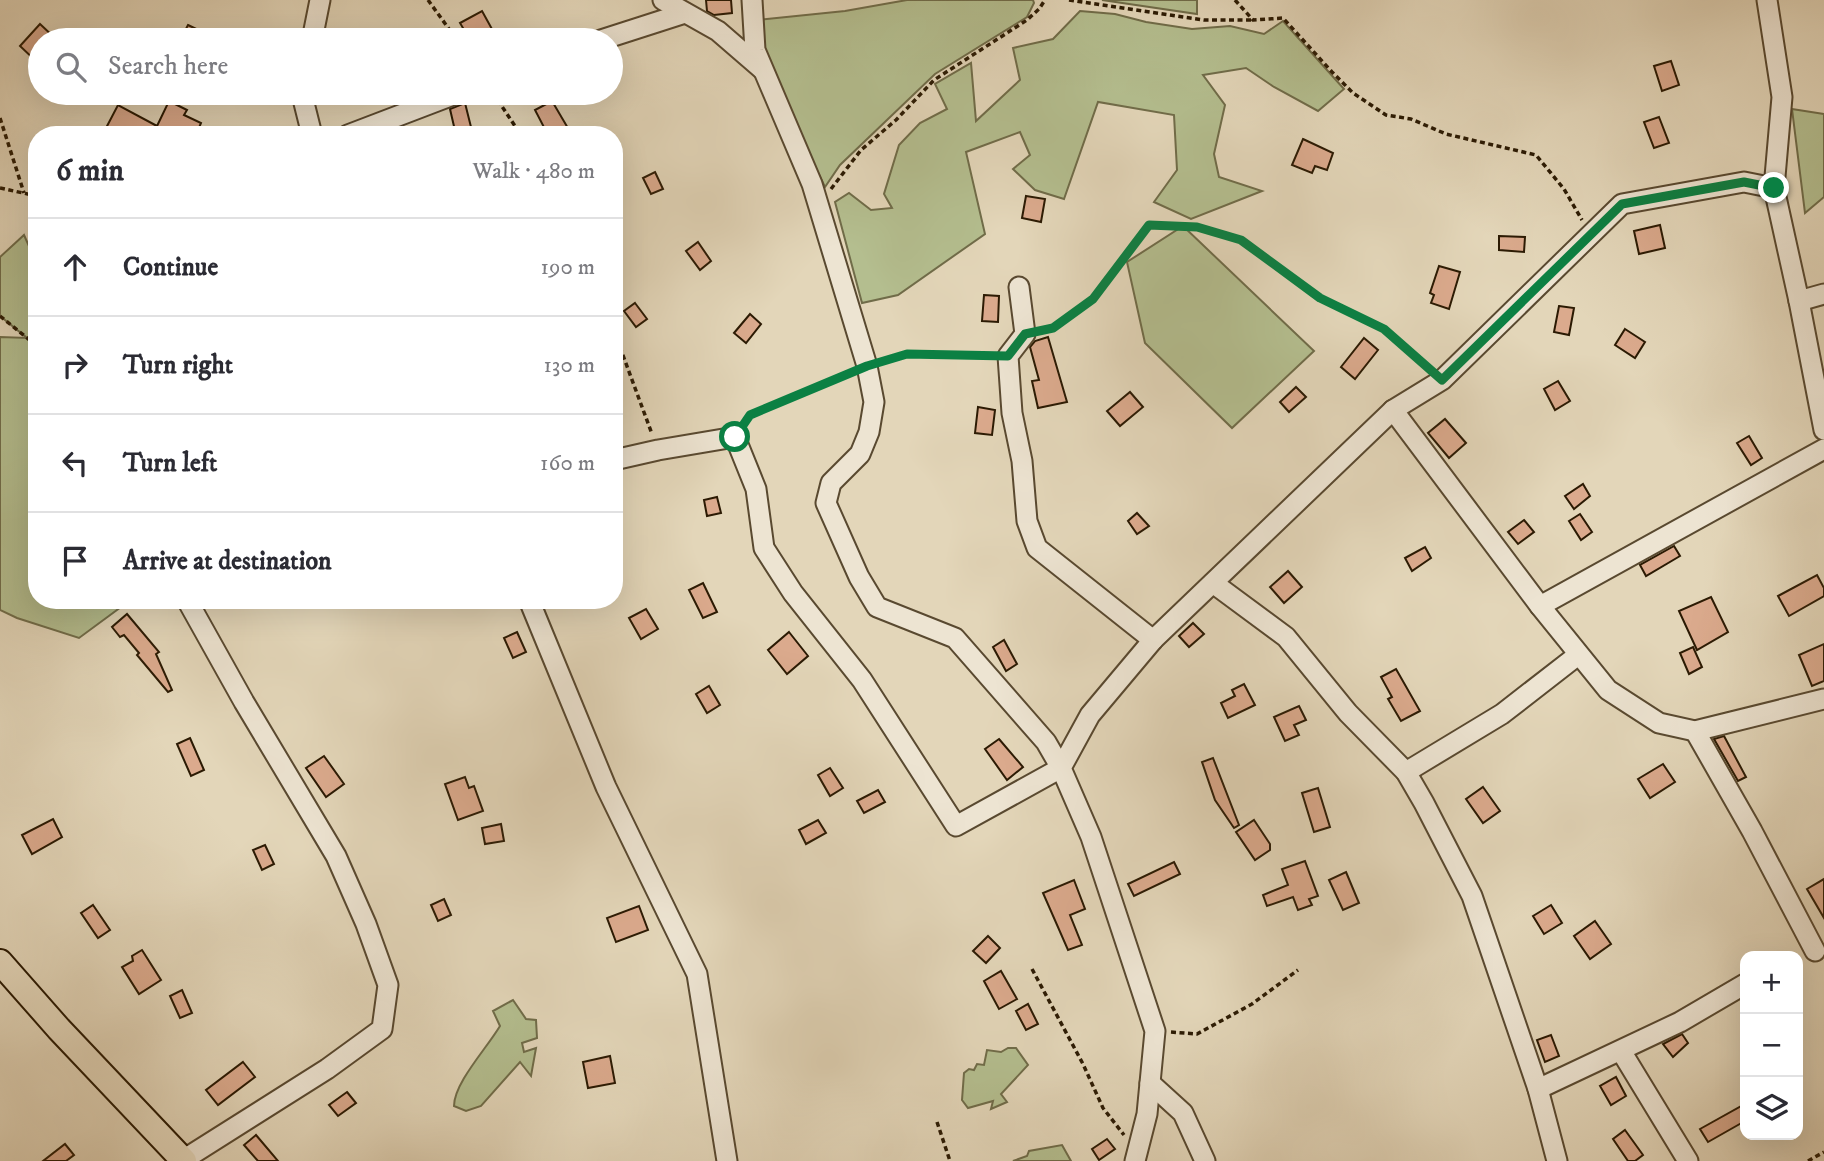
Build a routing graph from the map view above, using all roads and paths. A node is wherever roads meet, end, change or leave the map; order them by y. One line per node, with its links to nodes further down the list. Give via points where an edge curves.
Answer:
1 (320, 0): 11 (street)
2 (428, 0): 12 (path)
3 (663, 0): 9 (street)
4 (752, 0): 14 (street, via 755,50)
5 (1045, 0): 26 (path, via 1027,20 934,80 861,150)
6 (1069, 0): 10 (path, via 1204,20)
7 (1235, 0): 10 (path)
8 (1767, 0): 23 (street, via 1782,97)
9 (685, 13): 13 (street); 14 (street, via 718,31)
10 (1253, 20): 27 (path, via 1283,18 1353,93 1386,115 1536,155 1564,189 1578,217)
11 (314, 28)
12 (448, 28)
13 (623, 33)
14 (762, 69): 26 (street)
15 (304, 105): 19 (street)
16 (427, 105): 20 (street)
17 (502, 105): 21 (path)
18 (0, 118): 24 (path)
19 (310, 126)
20 (372, 126)
21 (515, 126)
22 (0, 188): 24 (path)
23 (1774, 188): 27 (street, via 1744,182 1622,204); 30 (street)
24 (24, 193): 25 (path)
25 (28, 194)
26 (818, 206): 36 (street)
27 (1595, 232): 37 (street)
28 (1019, 287): 32 (street)
29 (1824, 294): 30 (street)
30 (1799, 301): 39 (street)
31 (0, 316): 33 (path)
32 (1025, 334): 35 (street); 37 (path, via 1053,328 1093,299 1149,225 1197,227 1241,240 1320,298 1384,329)
33 (28, 339)
34 (623, 355): 42 (path)
35 (1008, 356): 36 (path, via 907,354); 48 (street, via 1027,520 1037,548)
36 (867, 366): 40 (path, via 750,415); 52 (street, via 874,402 869,432 860,454 831,484 826,503 853,565 877,607 955,638 1046,742)
37 (1442, 380): 38 (street)
38 (1393, 410): 44 (street); 45 (street)
39 (1824, 430)
40 (735, 437): 42 (street); 52 (street, via 756,489 764,548 793,593 862,680 956,826)
41 (1824, 449): 45 (street)
42 (658, 450): 43 (street)
43 (623, 458)
44 (1213, 583): 48 (street); 53 (street, via 1286,637 1348,713)
45 (1540, 606): 49 (street)
46 (192, 609): 66 (street, via 336,856 388,985 382,1029)
47 (533, 609): 67 (street, via 606,787 697,974)
48 (1153, 640): 52 (street, via 1090,715)
49 (1578, 655): 51 (street, via 1608,690 1649,717); 53 (street, via 1502,714)
50 (1824, 699): 51 (street)
51 (1695, 731): 54 (street, via 1752,831)
52 (1061, 768): 59 (street, via 1091,837)
53 (1406, 772): 62 (street, via 1472,896)
54 (1812, 953)
55 (0, 962): 66 (main road)
56 (1032, 969): 65 (path, via 1103,1108)
57 (1298, 970): 59 (path, via 1252,1004 1197,1034)
58 (1740, 987): 60 (street)
59 (1155, 1031): 61 (street)
60 (1621, 1051): 62 (street); 71 (street)
61 (1150, 1083): 65 (street); 69 (street, via 1183,1113)
62 (1538, 1089): 70 (street)
63 (937, 1122): 68 (path)
64 (1824, 1152): 72 (path)
65 (1136, 1157)
66 (183, 1161)
67 (727, 1161)
68 (950, 1161)
69 (1205, 1161)
70 (1557, 1161)
71 (1688, 1161)
72 (1808, 1161)

